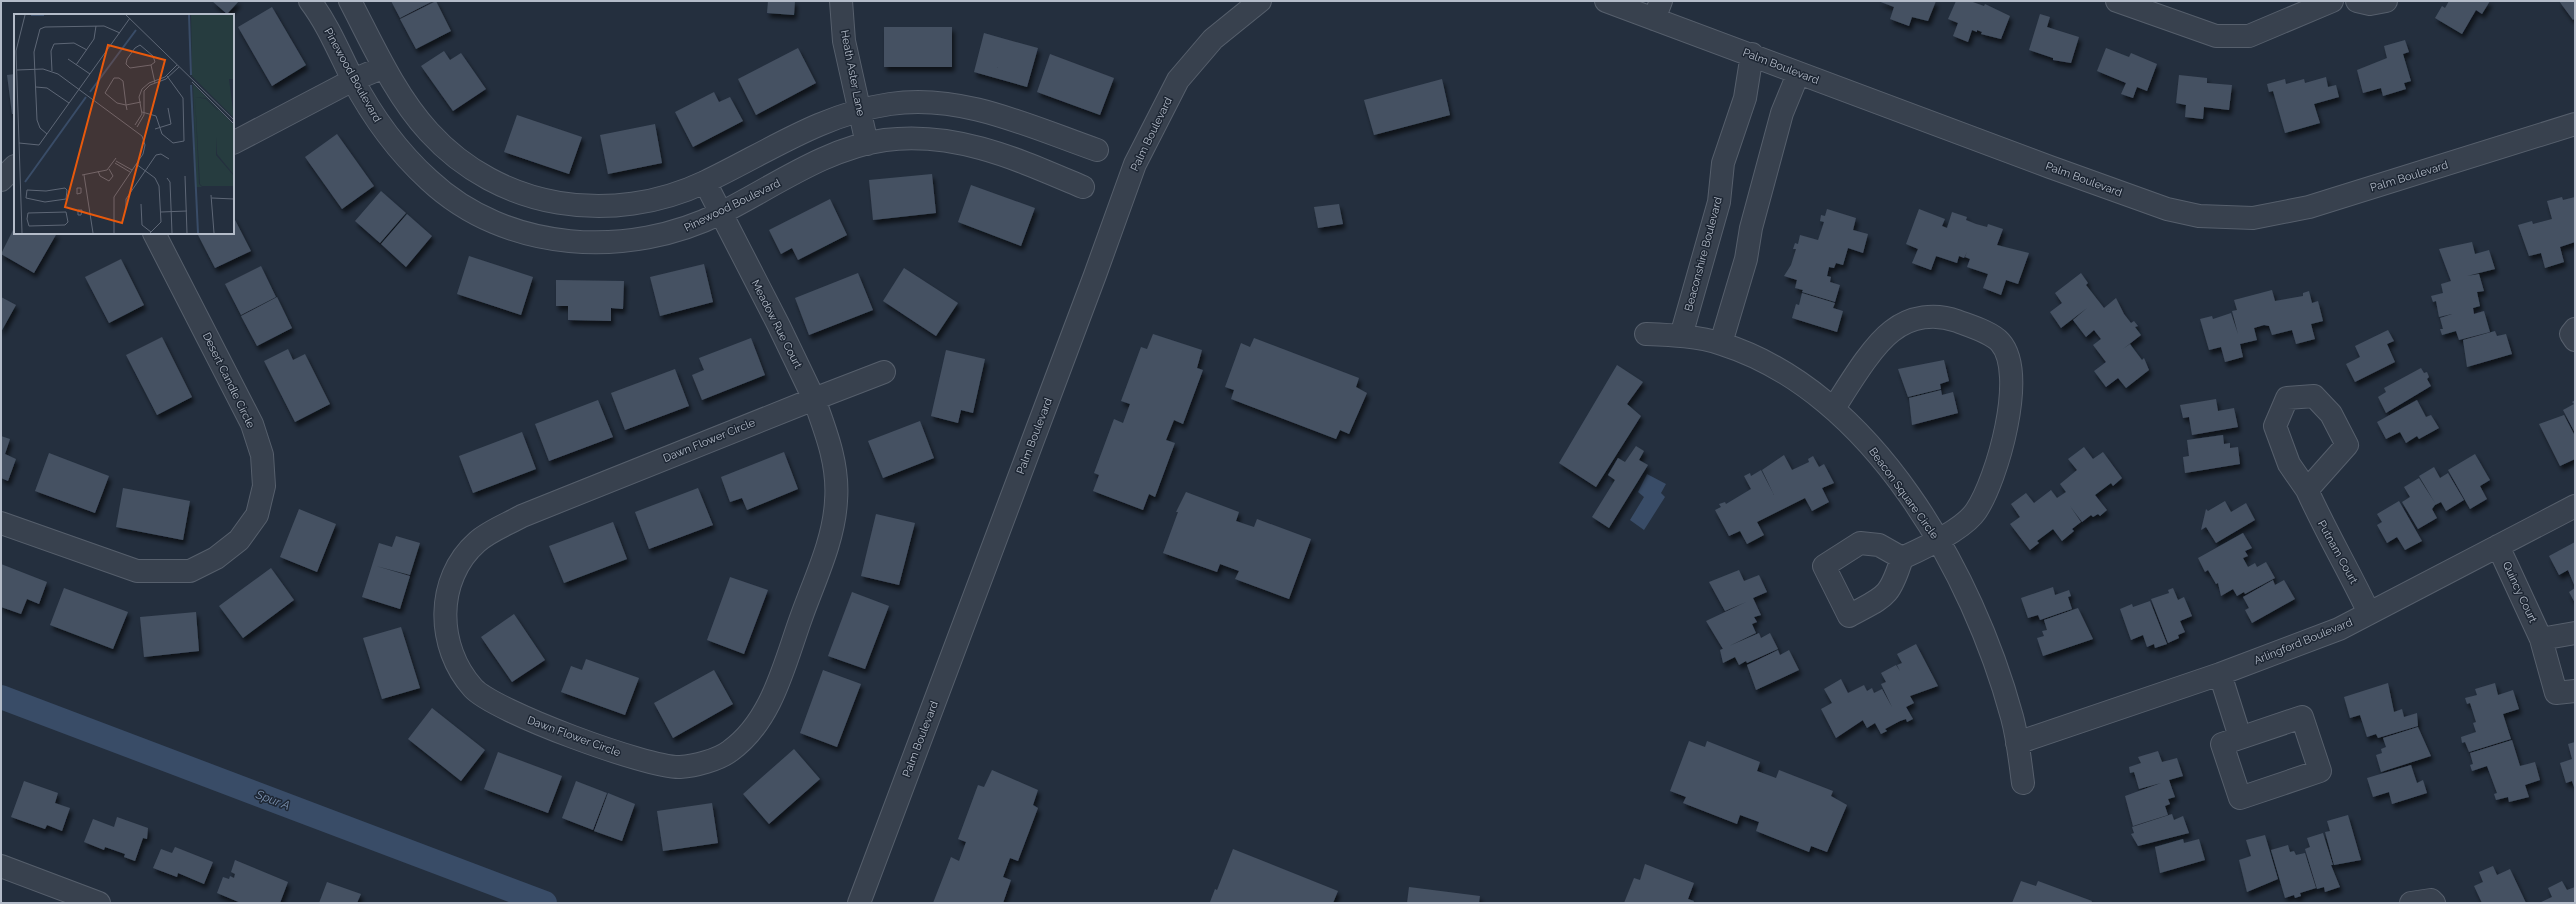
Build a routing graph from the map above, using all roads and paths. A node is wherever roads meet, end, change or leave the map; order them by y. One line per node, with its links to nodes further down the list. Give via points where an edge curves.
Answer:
1 (310, 1): 14 (street, Pinewood Boulevard)
2 (350, 1): 12 (street)
3 (841, 1): 15 (street, Heath Aster Lane, via 844,41)
4 (1260, 1): 52 (street, Palm Boulevard, via 1213,39 1178,80 1135,164)
5 (1606, 1): 10 (street, Palm Boulevard)
6 (2117, 1): 7 (street, via 2216,36 2249,36)
7 (2332, 1)
8 (2357, 1): 9 (street, via 2370,4)
9 (2386, 1)
10 (1658, 10): 11 (street, Palm Boulevard)
11 (1752, 54): 13 (street, Palm Boulevard); 30 (street, Beaconshire Boulevard, via 1745,98 1723,163 1719,202)
12 (384, 67): 14 (street); 24 (street, via 429,132 468,166 503,187 540,200 568,206 628,205 677,194)
13 (1798, 74): 16 (street, Palm Boulevard, via 2167,209 2199,216 2226,218 2252,218 2309,207); 32 (street, via 1782,113 1751,228 1746,259)
14 (353, 80): 18 (street); 26 (street, Pinewood Boulevard, via 399,151 429,181 452,199 484,217 525,233 588,242 630,242 682,230)
15 (860, 109): 17 (street, via 918,102 947,104 978,110); 19 (street, Heath Aster Lane); 24 (street, via 821,122)
16 (2575, 124)
17 (1029, 126): 20 (street); 21 (street)
18 (234, 142)
19 (867, 144): 21 (street, Pinewood Boulevard, via 918,138 955,141 989,148); 26 (street, Pinewood Boulevard, via 829,157)
20 (1097, 150)
21 (1018, 159): 25 (street, Pinewood Boulevard)
22 (14, 167): 23 (street)
23 (1, 180)
24 (705, 182): 26 (street, Meadow Rue Court)
25 (1083, 187)
26 (720, 213): 34 (street, Meadow Rue Court)
27 (155, 234): 38 (street, Desert Candle Circle, via 252,424 262,455 264,486 257,515 239,540 216,558 190,571 137,571)
28 (2575, 329): 31 (street, via 2570,334)
29 (1646, 334): 30 (street, Beacon Square Circle)
30 (1681, 336): 32 (street, Beacon Square Circle)
31 (2575, 340)
32 (1721, 343): 35 (street, Beacon Square Circle, via 1780,370)
33 (884, 372): 34 (street)
34 (814, 399): 34 (street, Dawn Flower Circle, via 828,437 835,470 836,502 827,546 773,695 755,729 728,753 707,762 681,767 656,765 518,716 496,705 474,688 458,667 449,644 444,619 449,585 459,562 478,541 522,516)
35 (1834, 408): 39 (street, Beacon Square Circle, via 1859,432); 39 (street, via 1855,375 1886,336 1921,316 1946,317 1976,328 2000,342 2010,360 2010,398 2003,447 1991,482 1975,513)
36 (2307, 490): 42 (street, Putnam Court, via 2324,530)
37 (2575, 506): 40 (street, Arlingford Boulevard)
38 (1, 523)
39 (1939, 540): 41 (street); 48 (street, Beacon Square Circle, via 1965,589 1991,650)
40 (2498, 546): 42 (street, Arlingford Boulevard); 44 (street, Quincy Court)
41 (1902, 558)
42 (2370, 613): 45 (street, Arlingford Boulevard, via 2339,629)
43 (2575, 633): 44 (street)
44 (2541, 639): 46 (street, Quincy Court, via 2556,693)
45 (2220, 674): 47 (street); 48 (street, Arlingford Boulevard)
46 (2575, 691)
47 (2240, 737): 47 (street, via 2302,717 2320,771 2240,798 2222,744)
48 (2017, 742): 49 (street, Beacon Square Circle)
49 (2023, 783)
50 (1, 866): 51 (street)
51 (99, 903)
52 (859, 903)
53 (2411, 903): 54 (street, via 2431,900)
54 (2434, 903)

